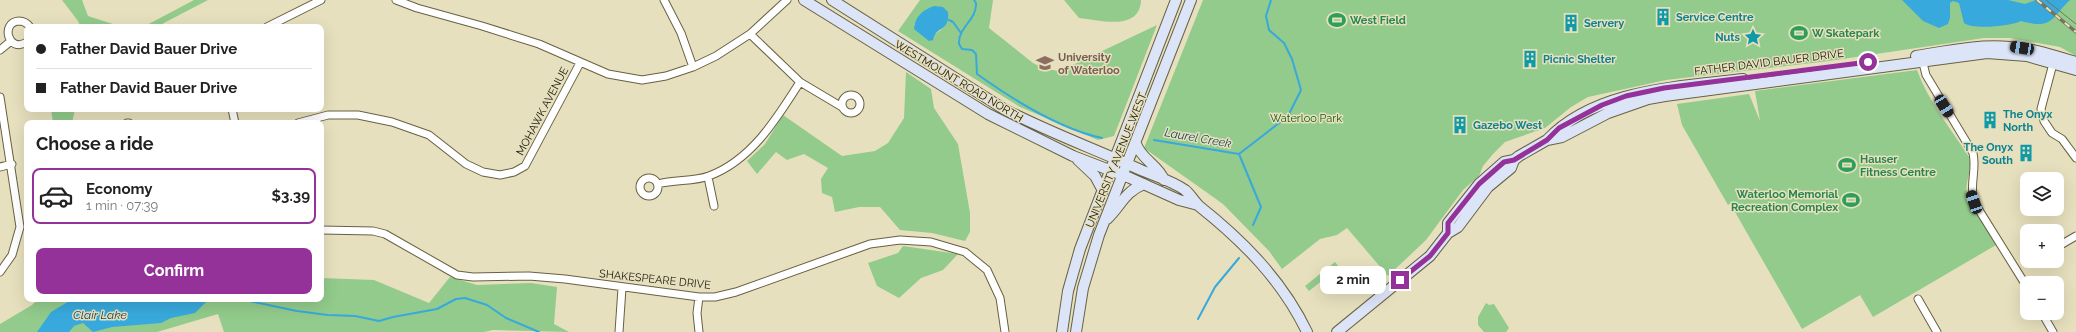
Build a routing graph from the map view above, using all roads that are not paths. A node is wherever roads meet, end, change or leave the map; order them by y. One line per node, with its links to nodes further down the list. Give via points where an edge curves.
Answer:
1 (321, 0): 10 (street)
2 (396, 0): 18 (street, via 539,44)
3 (664, 0): 19 (street, via 681,33)
4 (786, 0): 11 (street)
5 (804, 0): 26 (main road, WESTMOUNT ROAD NORTH, via 988,114)
6 (832, 0): 27 (main road, WESTMOUNT ROAD NORTH, via 1004,109 1032,124)
7 (1176, 0): 27 (main road, UNIVERSITY AVENUE WEST)
8 (1191, 0): 25 (main road, UNIVERSITY AVENUE WEST)
9 (25, 24): 12 (street, via 20,21 13,23 8,31)
10 (273, 24)
11 (750, 34): 19 (street, via 716,56); 21 (street)
12 (11, 41): 13 (street, via 18,45); 14 (street)
13 (24, 43)
14 (0, 50)
15 (1922, 58): 16 (main road, FATHER DAVID BAUER DRIVE, via 1996,46 2032,50); 46 (street, via 1926,75 1973,153 1975,165 1971,185 1974,202); 57 (main road, FATHER DAVID BAUER DRIVE, via 1664,88 1639,93 1587,113 1559,128 1547,140 1514,160 1504,162 1479,184 1448,223 1448,233 1430,256)
16 (2054, 60): 17 (main road, FATHER DAVID BAUER DRIVE); 20 (main road, FATHER DAVID BAUER DRIVE); 28 (street, via 2041,109 2044,121 2052,133 2062,139)
17 (2076, 62)
18 (580, 63): 19 (street, via 608,74 642,80 666,76); 24 (street, MOHAWK AVENUE, via 525,166 500,175 483,172 466,164 429,135 392,122 358,115 328,115)
19 (693, 67)
20 (2076, 70)
21 (800, 82): 23 (street); 34 (street, via 762,137 740,159)
22 (0, 97): 29 (street)
23 (842, 107)
24 (309, 120)
25 (1136, 144): 30 (main road, UNIVERSITY AVENUE WEST); 35 (main road, via 1144,158 1160,171)
26 (1074, 156): 32 (main road, WESTMOUNT ROAD NORTH); 38 (main road, via 1095,176)
27 (1115, 158): 30 (main road, WESTMOUNT ROAD NORTH); 32 (main road, UNIVERSITY AVENUE WEST)
28 (2076, 158)
29 (12, 164): 31 (street); 45 (street, via 20,227 12,255)
30 (1128, 164): 33 (main road, UNIVERSITY AVENUE WEST); 35 (main road, WESTMOUNT ROAD NORTH)
31 (0, 167)
32 (1110, 170): 33 (main road, WESTMOUNT ROAD NORTH); 38 (main road, UNIVERSITY AVENUE WEST)
33 (1122, 175): 37 (main road, WESTMOUNT ROAD NORTH); 41 (main road, UNIVERSITY AVENUE WEST)
34 (708, 177): 36 (street, via 688,181 672,180); 40 (street)
35 (1164, 180): 39 (main road, WESTMOUNT ROAD NORTH, via 1185,190)
36 (658, 184)
37 (1144, 184): 39 (main road, WESTMOUNT ROAD NORTH, via 1179,200); 41 (main road, via 1129,192 1115,212)
38 (1102, 189): 54 (main road, UNIVERSITY AVENUE WEST, via 1073,270)
39 (1198, 205): 56 (main road, WESTMOUNT ROAD NORTH, via 1218,219 1264,266 1289,299)
40 (714, 206)
41 (1104, 222): 55 (main road, UNIVERSITY AVENUE WEST, via 1083,288)
42 (324, 230): 47 (street, SHAKESPEARE DRIVE, via 373,231 385,234 457,274 474,277 529,276)
43 (2076, 236): 44 (street)
44 (2064, 243)
45 (0, 272)
46 (2020, 276)
47 (622, 288): 48 (street, SHAKESPEARE DRIVE); 51 (street)
48 (699, 297): 52 (street, via 697,313); 53 (street, SHAKESPEARE DRIVE, via 716,297 736,292 870,244 900,240 930,242 965,252 987,270 1000,298)
49 (1918, 299): 58 (street)
50 (2046, 320): 59 (street)
51 (619, 332)
52 (700, 332)
53 (1005, 332)
54 (1062, 332)
55 (1076, 332)
56 (1306, 332)
57 (1337, 332)
58 (1937, 332)
59 (2053, 332)

